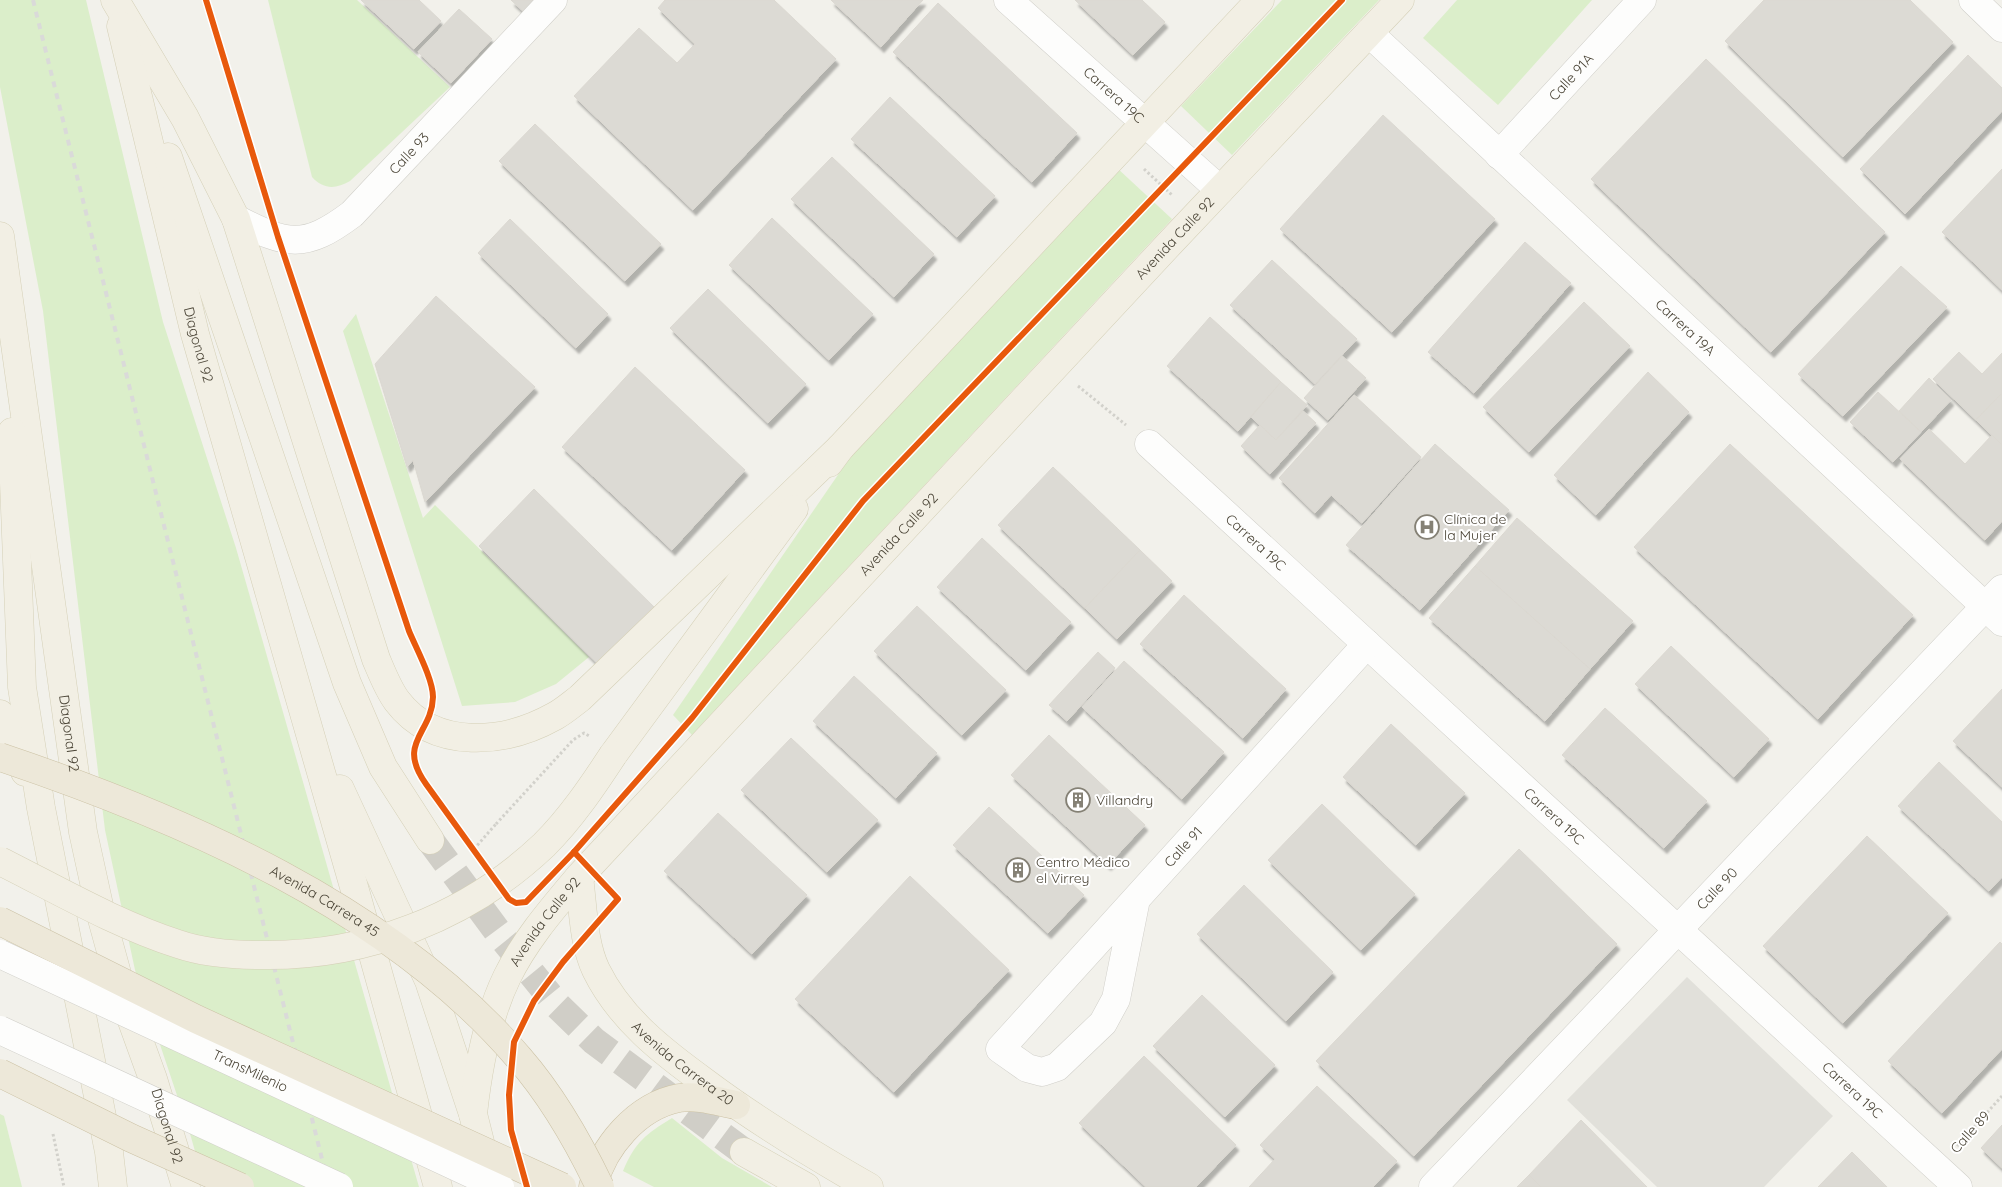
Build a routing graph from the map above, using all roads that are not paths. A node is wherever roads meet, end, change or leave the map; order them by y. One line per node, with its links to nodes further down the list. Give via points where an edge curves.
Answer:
1 (115, 0): 13 (main road, via 185,118); 20 (main road, Diagonal 92, via 195,334); 24 (main road, via 347,683 383,767)
2 (553, 0): 13 (street, Calle 93, via 352,214 330,230 312,239 295,240 278,237)
3 (1008, 0): 10 (street, Carrera 19C)
4 (1260, 0): 10 (main road)
5 (1400, 0): 9 (main road, Avenida Calle 92)
6 (1642, 0): 11 (street, Calle 91A)
7 (1973, 0): 8 (street)
8 (2002, 28)
9 (1369, 33): 11 (street, Carrera 19A); 12 (main road, Avenida Calle 92)
10 (1144, 122): 12 (street, Carrera 19C); 17 (main road)
11 (1499, 155): 18 (street, Carrera 19A)
12 (1220, 190): 26 (main road, Avenida Calle 92)
13 (236, 219): 17 (main road, via 376,659 397,701 430,728 454,738 491,738 513,732 556,716 580,698)
14 (0, 236): 15 (main road, Diagonal 92)
15 (3, 277): 23 (main road, Diagonal 92, via 22,687); 39 (main road, Diagonal 92, via 83,832 102,920 124,999)
16 (1149, 444): 19 (street, Carrera 19C)
17 (840, 448): 25 (main road, bridge, via 604,748 581,802 544,844 501,881 454,910 402,933 348,948 292,956 236,955 170,941 128,924)
18 (1997, 606): 29 (street, Calle 90)
19 (1367, 644): 27 (street, Calle 91); 29 (street, Carrera 19C)
20 (304, 713): 34 (main road, Diagonal 92, via 429,980); 42 (main road, Diagonal 92)
21 (0, 714): 23 (main road)
22 (0, 757): 47 (highway, Avenida Carrera 45, bridge, via 215,842 311,892 399,948 467,1004 519,1058 553,1102 580,1145)
23 (41, 808): 35 (main road, Diagonal 92)
24 (430, 840)
25 (0, 861)
26 (579, 877): 33 (main road, Avenida Carrera 20, via 587,934 596,968 614,1000 642,1034); 34 (main road, Avenida Calle 92, via 548,914 507,977 477,1071)
27 (1136, 898): 27 (street, Calle 91, via 1000,1049 1026,1068 1042,1072 1057,1067 1103,1023 1116,998)
28 (0, 921): 45 (highway, bridge, via 196,1019)
29 (1678, 930): 50 (street, Calle 90); 51 (street, Carrera 19C)
30 (0, 954): 44 (street, TransMilenio, bridge)
31 (0, 1030): 41 (street, bridge)
32 (0, 1073): 40 (highway, bridge, via 131,1138)
33 (736, 1106): 46 (highway, via 680,1098 653,1108 630,1124 614,1142 601,1163); 49 (main road, Avenida Carrera 20)
34 (472, 1114): 43 (main road, Diagonal 92)
35 (109, 1152): 37 (main road, Diagonal 92); 38 (main road)
36 (744, 1152): 48 (main road)
37 (113, 1187)
38 (119, 1187)
39 (186, 1187)
40 (240, 1187)
41 (339, 1187)
42 (438, 1187)
43 (491, 1187)
44 (500, 1187)
45 (562, 1187)
46 (593, 1187)
47 (600, 1187)
48 (806, 1187)
49 (869, 1187)
50 (1433, 1187)
51 (1958, 1187)

